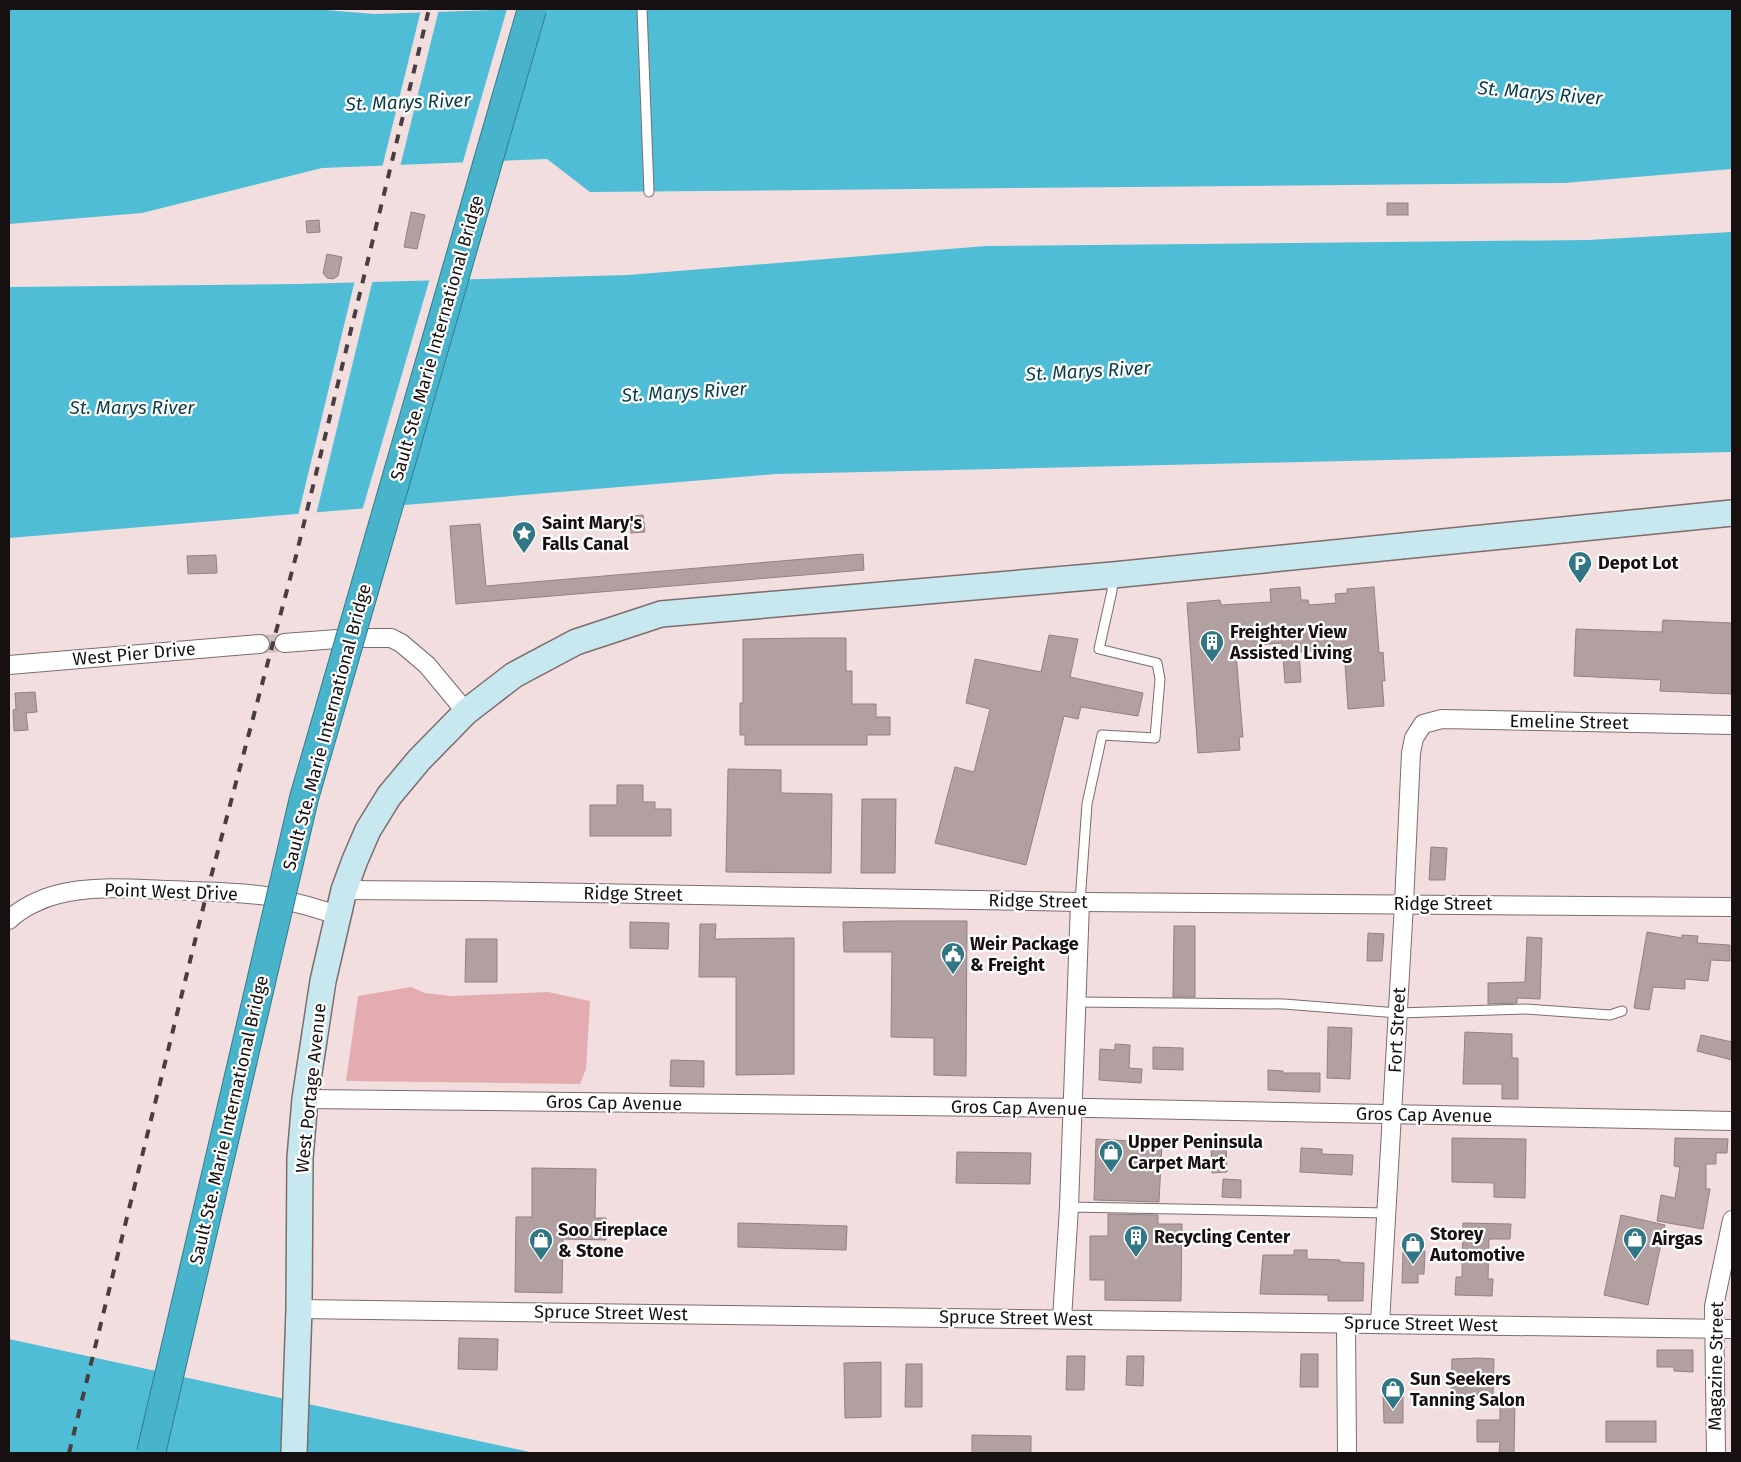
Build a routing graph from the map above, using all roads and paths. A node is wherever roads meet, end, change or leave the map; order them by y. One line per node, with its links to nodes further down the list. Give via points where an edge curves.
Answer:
1 (532, 9): 34 (highway, Sault Ste. Marie International Bridge, bridge, via 304,798)
2 (642, 9): 3 (lane)
3 (649, 192)
4 (1732, 514): 5 (street, West Portage Avenue)
5 (1113, 575): 9 (street, West Portage Avenue, via 661,614 576,642 514,675); 13 (lane, via 1099,649 1158,663 1160,679 1155,738 1102,735 1087,804)
6 (284, 643): 9 (street, via 390,638 427,665)
7 (260, 644): 8 (street, West Pier Drive)
8 (9, 665)
9 (466, 712): 12 (street, West Portage Avenue, via 389,796 368,830)
10 (1732, 725): 11 (street, Emeline Street, via 1442,719 1423,724)
11 (1414, 738): 14 (street, Fort Street, via 1410,753)
12 (344, 890): 13 (street, Ridge Street); 17 (street, West Portage Avenue)
13 (1080, 902): 14 (street, Ridge Street); 18 (street)
14 (1404, 904): 15 (street, Ridge Street); 20 (street, Fort Street)
15 (1732, 907)
16 (10, 915): 17 (street, Point West Drive, via 58,894 115,888 255,895)
17 (338, 915): 21 (street, West Portage Avenue, via 323,981)
18 (1076, 1002): 20 (lane, via 1284,1004); 22 (street)
19 (1622, 1011): 20 (lane, via 1610,1015 1526,1009)
20 (1398, 1013): 23 (street, Fort Street)
21 (305, 1099): 22 (street, Gros Cap Avenue); 28 (street, West Portage Avenue, via 300,1158)
22 (1072, 1108): 23 (street, Gros Cap Avenue); 25 (street)
23 (1393, 1114): 24 (street, Gros Cap Avenue); 26 (street, Fort Street)
24 (1732, 1121)
25 (1069, 1207): 26 (lane); 29 (street)
26 (1387, 1213): 31 (street, Fort Street)
27 (1732, 1220): 32 (street, Magazine Street, via 1714,1306)
28 (299, 1309): 29 (street, Spruce Street West); 35 (street, West Portage Avenue)
29 (1062, 1319): 30 (street, Spruce Street West)
30 (1346, 1323): 31 (street, Spruce Street West); 36 (street)
31 (1380, 1323): 32 (street, Spruce Street West)
32 (1714, 1328): 33 (street, Spruce Street West); 37 (street, Magazine Street)
33 (1732, 1329)
34 (151, 1453)
35 (294, 1453)
36 (1347, 1453)
37 (1716, 1453)

